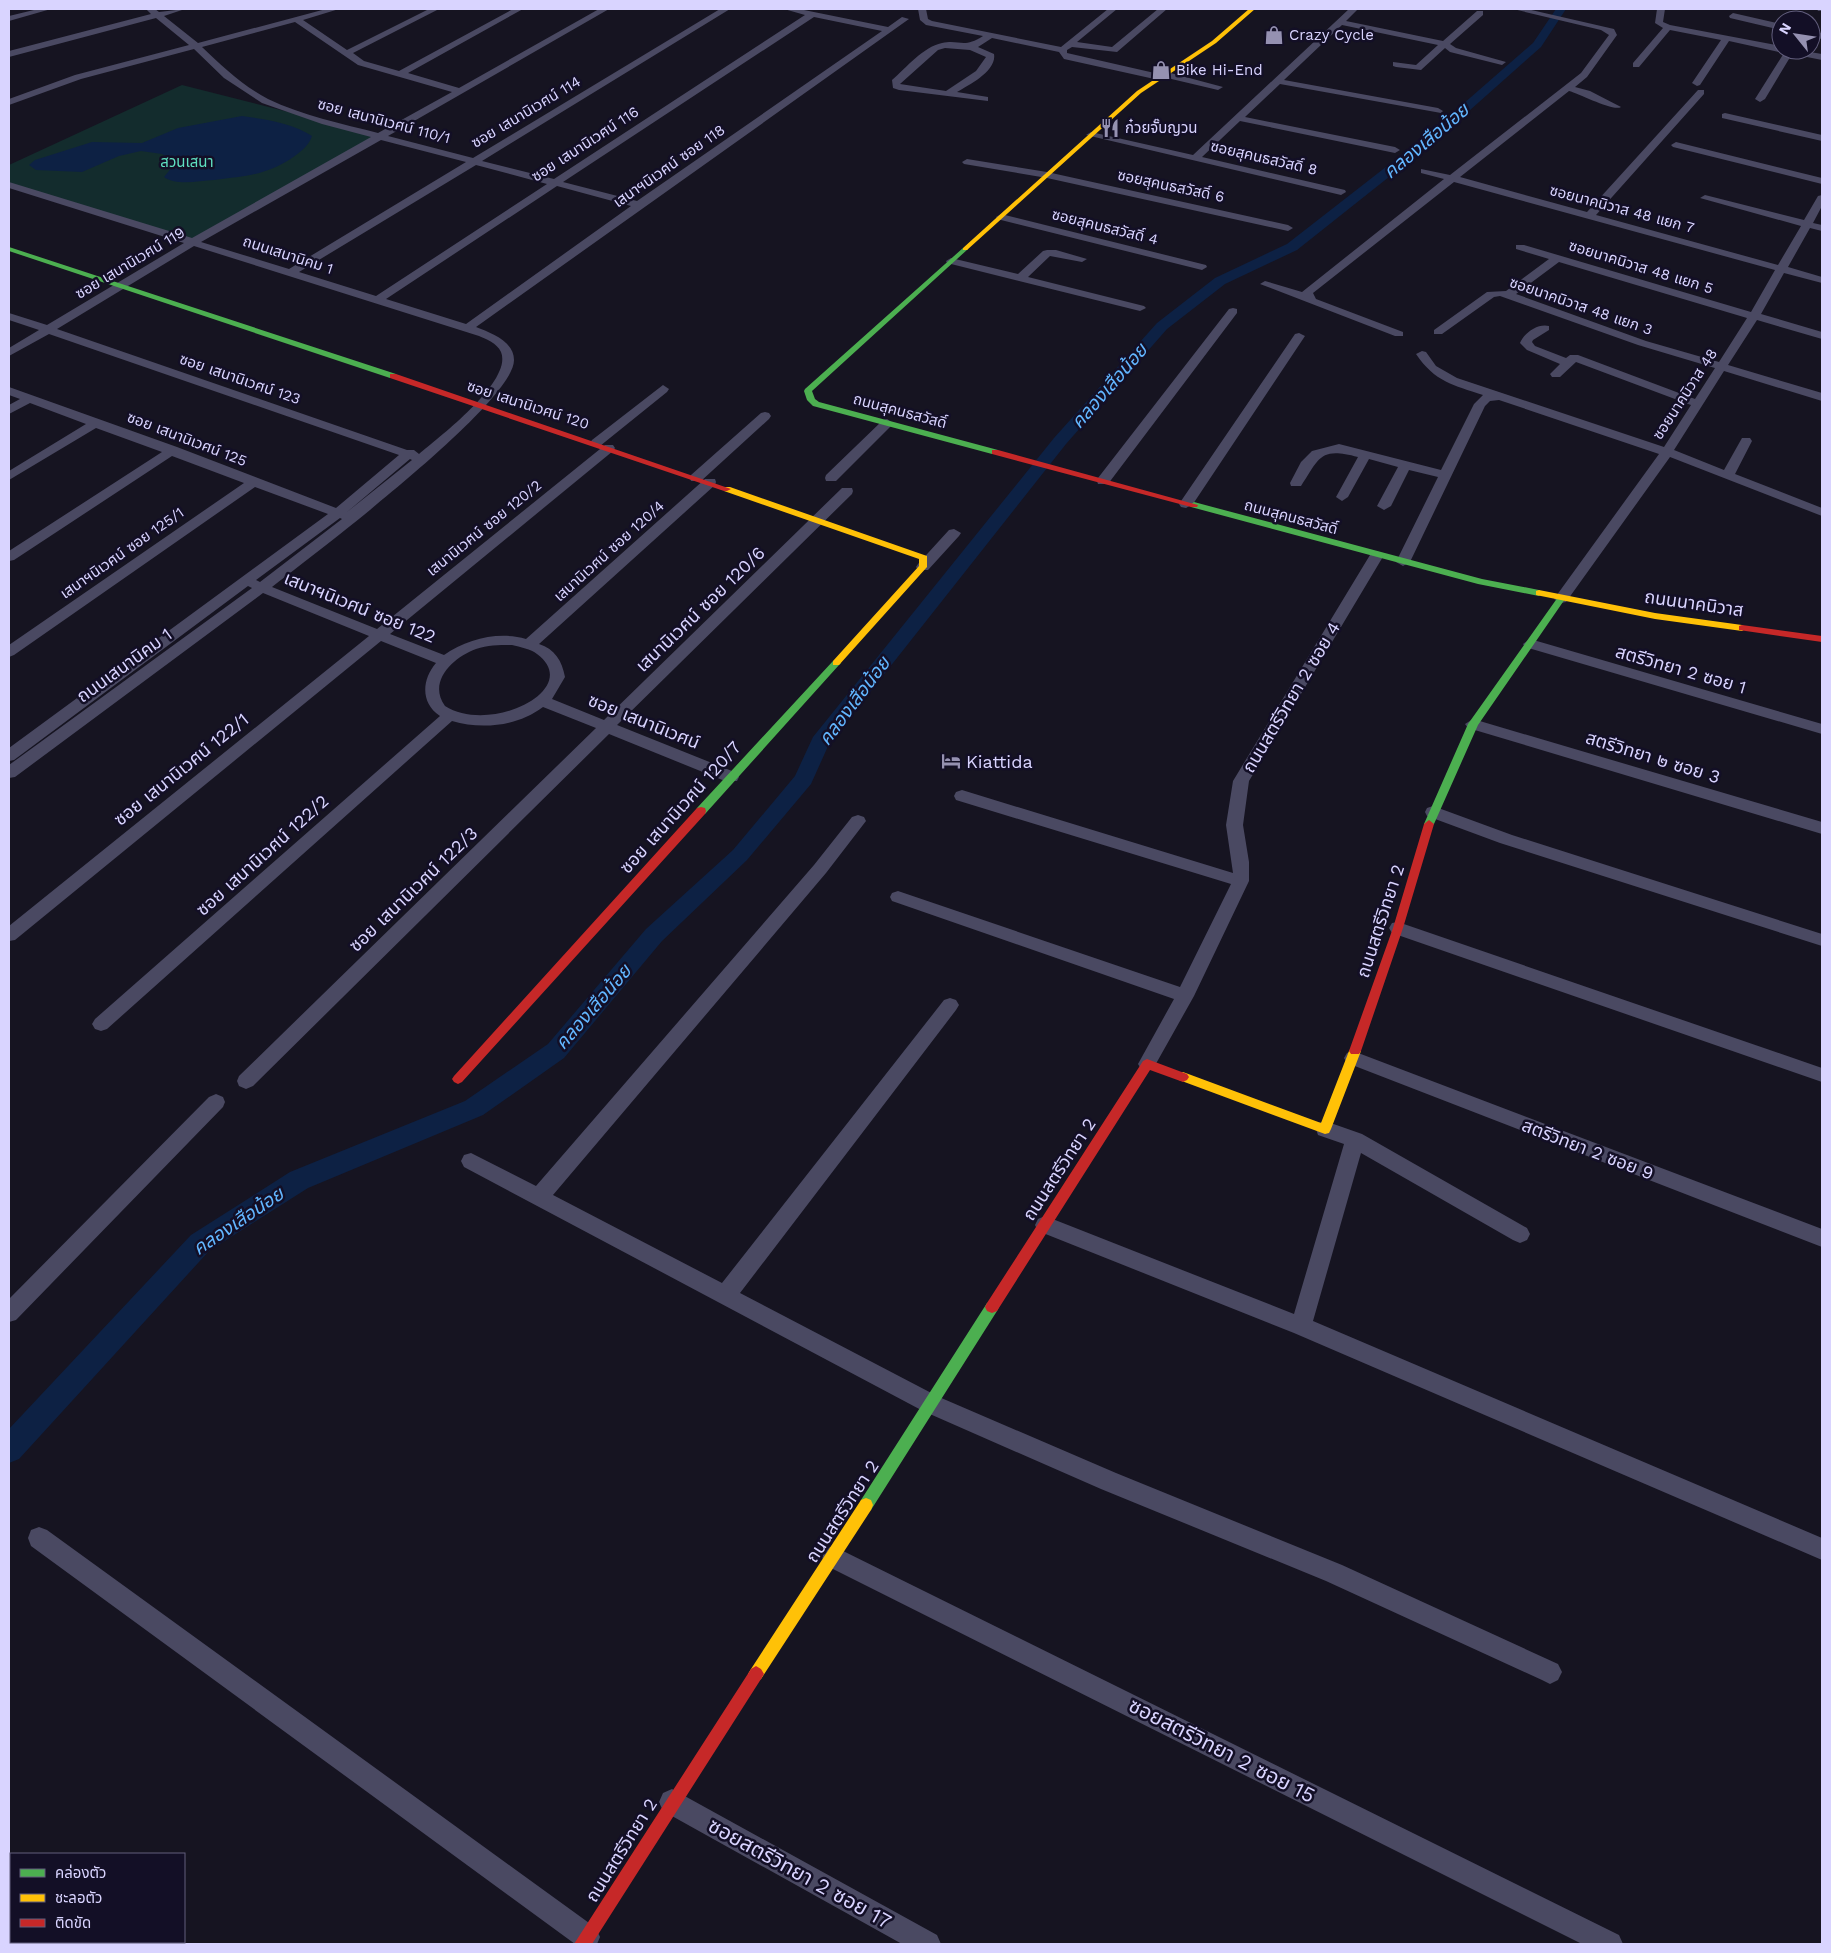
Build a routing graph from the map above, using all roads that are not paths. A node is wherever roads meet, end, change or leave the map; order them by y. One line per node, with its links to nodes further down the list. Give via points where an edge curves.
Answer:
1 (47, 9): 20 (street)
2 (181, 9): 16 (street)
3 (335, 9): 21 (street)
4 (435, 9): 36 (street)
5 (519, 9): 41 (street)
6 (605, 9): 47 (street, ซอย เสนานิเวศน์ 119)
7 (726, 9): 63 (street, ซอย เสนานิเวศน์ 114)
8 (788, 9): 17 (street)
9 (922, 9): 27 (street, via 924,20 929,23)
10 (1114, 9): 29 (street)
11 (1163, 9): 29 (street, via 1114,50)
12 (1252, 9): 42 (street, ถนนสุคนธสวัสดิ์, via 1214,42)
13 (1354, 9): 23 (street)
14 (1517, 9): 46 (street, via 1589,20 1611,31 1613,35 1584,75)
15 (1661, 9): 25 (street, via 1659,23)
16 (154, 12): 31 (street, ซอย เสนานิเวศน์ 110/1); 35 (street)
17 (813, 14): 26 (street); 69 (street, ซอย เสนานิเวศน์ 116)
18 (1480, 14): 30 (street)
19 (1733, 16): 24 (street)
20 (9, 19)
21 (296, 19): 31 (street); 36 (street)
22 (906, 20): 26 (street, เสนาฯนิเวศน์ ซอย 118)
23 (1339, 22): 30 (street); 43 (street)
24 (1771, 25)
25 (1668, 27): 28 (street); 40 (street)
26 (888, 30): 74 (street, เสนาฯนิเวศน์ ซอย 118)
27 (989, 36): 32 (street); 34 (street)
28 (1726, 39): 33 (street); 44 (street)
29 (1070, 44): 34 (street)
30 (1445, 44): 38 (street, via 1453,50); 39 (street, via 1418,68)
31 (195, 45): 52 (street, via 78,77); 58 (street, ซอย เสนานิเวศน์ 110/1, via 227,76 265,101 325,122)
32 (972, 47): 49 (street, via 990,56 990,61); 49 (street, via 944,45 935,48 895,82 902,88)
33 (1771, 47)
34 (1063, 50): 42 (street, via 1067,57)
35 (9, 54)
36 (345, 54): 41 (street)
37 (1780, 60): 51 (street)
38 (1502, 62)
39 (1396, 64)
40 (1636, 65)
41 (398, 75): 47 (street)
42 (1161, 76): 45 (street); 57 (street, ถนนสุคนธสวัสดิ์)
43 (1277, 81): 54 (street); 56 (street)
44 (1697, 83)
45 (1218, 87)
46 (1569, 88): 53 (street, via 1587,92); 67 (street)
47 (459, 91): 58 (street, ซอย เสนานิเวศน์ 119)
48 (1701, 92): 75 (street)
49 (948, 94): 50 (street)
50 (985, 99)
51 (1760, 99)
52 (9, 102)
53 (1616, 107)
54 (1438, 111)
55 (1725, 116): 59 (street)
56 (1238, 118): 61 (street); 62 (street)
57 (1092, 134): 62 (street, ซอยสุคนธสวัสดิ์ 8); 66 (street, ถนนสุคนธสวัสดิ์)
58 (379, 135): 63 (street, ซอย เสนานิเวศน์ 110/1); 80 (street, ซอย เสนานิเวศน์ 119)
59 (1822, 138)
60 (1676, 145): 68 (street)
61 (1395, 150)
62 (1196, 158): 71 (street, ซอยสุคนธสวัสดิ์ 8)
63 (474, 161): 69 (street, ซอย เสนานิเวศน์ 110/1); 88 (street, ซอย เสนานิเวศน์ 114)
64 (967, 162): 66 (street, ซอยสุคนธสวัสดิ์ 6)
65 (1425, 171): 67 (street, ซอยนาคนิวาส 48 แยก 7)
66 (1047, 174): 76 (street, ถนนสุคนธสวัสดิ์); 78 (street, ซอยสุคนธสวัสดิ์ 6)
67 (1454, 179): 75 (street, ซอยนาคนิวาส 48 แยก 7); 94 (street, via 1307,292)
68 (1822, 181)
69 (554, 182): 74 (street, ซอย เสนานิเวศน์ 110/1); 95 (street, ซอย เสนานิเวศน์ 116)
70 (9, 185): 80 (street, ถนนเสนานิคม 1)
71 (1341, 192)
72 (1705, 198): 77 (street)
73 (1822, 198): 77 (street, ซอยนาคนิวาส 48)
74 (639, 204): 100 (street, เสนาฯนิเวศน์ ซอย 118)
75 (1589, 216): 87 (street, ซอยนาคนิวาส 48 แยก 7)
76 (1001, 217): 85 (street, ถนนสุคนธสวัสดิ์); 86 (street, ซอยสุคนธสวัสดิ์ 4)
77 (1808, 224): 79 (street); 87 (street, ซอยนาคนิวาส 48)
78 (1288, 228)
79 (1822, 228)
80 (193, 242): 88 (street, ถนนเสนานิคม 1); 92 (street, ซอย เสนานิเวศน์ 119)
81 (1520, 247): 83 (street, ซอยนาคนิวาส 48 แยก 5)
82 (9, 249): 92 (street, ซอย เสนานิเวศน์ 120)
83 (1557, 258): 93 (street); 99 (street, ซอยนาคนิวาส 48 แยก 5)
84 (1082, 259): 89 (street, via 1047,253)
85 (951, 261): 89 (street); 123 (street, ถนนสุคนธสวัสดิ์, via 808,391 810,400 816,404)
86 (1202, 267)
87 (1783, 268): 90 (street, ซอยนาคนิวาส 48 แยก 7); 99 (street, ซอยนาคนิวาส 48)
88 (290, 273): 95 (street, ถนนเสนานิคม 1)
89 (1021, 278): 96 (street)
90 (1822, 280)
91 (1265, 284): 94 (street)
92 (120, 286): 102 (street, ซอย เสนานิเวศน์ 119); 118 (street, ซอย เสนานิเวศน์ 120)
93 (1508, 295): 103 (street, ซอยนาคนิวาส 48 แยก 3, via 1491,294); 111 (street, ซอยนาคนิวาส 48 แยก 3, via 1642,343)
94 (1307, 297): 104 (street)
95 (375, 301): 100 (street, ถนนเสนานิคม 1)
96 (1140, 308)
97 (1234, 311): 136 (street)
98 (9, 316): 102 (street, ซอย เสนานิเวศน์ 123)
99 (1754, 316): 106 (street, ซอยนาคนิวาส 48 แยก 5); 111 (street, ซอยนาคนิวาส 48)
100 (468, 328): 118 (street, ถนนเสนานิคม 1, via 498,340 507,356 507,370 490,393)
101 (1545, 328): 110 (street, via 1528,338 1526,343 1532,348)
102 (48, 330): 108 (street, ซอย เสนานิเวศน์ 119); 129 (street, ซอย เสนานิเวศน์ 123)
103 (1438, 332)
104 (1399, 334)
105 (1299, 336): 142 (street)
106 (1822, 336)
107 (1587, 345): 110 (street)
108 (9, 353)
109 (1422, 354): 115 (street, via 1432,368 1453,381)
110 (1571, 360): 112 (street); 119 (street)
111 (1722, 366): 116 (street, ซอยนาคนิวาส 48 แยก 3); 119 (street, ซอยนาคนิวาส 48)
112 (1556, 374)
113 (664, 389): 125 (street, เสนานิเวศน์ ซอย 120/2)
114 (9, 391): 117 (street, ซอย เสนานิเวศน์ 125)
115 (1497, 397): 127 (street); 131 (street, via 1486,398 1480,404)
116 (1822, 397)
117 (29, 398): 120 (street); 122 (street, ซอย เสนานิเวศน์ 125)
118 (475, 403): 125 (street, ซอย เสนานิเวศน์ 120); 129 (street, ถนนเสนานิคม 1)
119 (1698, 404): 127 (street, ซอยนาคนิวาส 48)
120 (9, 410)
121 (765, 416): 134 (street)
122 (96, 422): 126 (street, ซอย เสนานิเวศน์ 125); 132 (street)
123 (887, 423): 135 (street); 136 (street, ถนนสุคนธสวัสดิ์)
124 (1746, 441): 133 (street)
125 (603, 446): 134 (street, ซอย เสนานิเวศน์ 120); 156 (street, เสนานิเวศน์ ซอย 120/2)
126 (173, 450): 137 (street, ซอย เสนานิเวศน์ 125); 150 (street)
127 (1667, 452): 133 (street); 155 (street, ซอยนาคนิวาส 48)
128 (1365, 455): 130 (street); 139 (street, via 1339,448 1317,451); 141 (street)
129 (414, 457): 145 (street, ถนนเสนานิคม 1); 146 (street, ถนนเสนานิคม 1)
130 (1405, 465): 131 (street); 143 (street)
131 (1445, 475): 152 (street)
132 (9, 476)
133 (1727, 476): 144 (street)
134 (696, 478): 138 (street, ซอย เสนานิเวศน์ 120)
135 (831, 478)
136 (1103, 481): 142 (street, ถนนสุคนธสวัสดิ์)
137 (254, 482): 145 (street, ซอย เสนานิเวศน์ 125); 160 (street, เสนาฯนิเวศน์ ซอย 125/1)
138 (710, 482): 147 (street, ซอย เสนานิเวศน์ 120); 158 (street, เสนานิเวศน์ ซอย 120/4)
139 (1296, 483)
140 (847, 491): 147 (street, เสนานิเวศน์ ซอย 120/6)
141 (1342, 497)
142 (1186, 504): 149 (street, ถนนสุคนธสวัสดิ์)
143 (1384, 506)
144 (1822, 512)
145 (338, 513): 146 (street, ซอย เสนานิเวศน์ 125); 153 (street, ถนนเสนานิคม 1)
146 (353, 518): 154 (street, ถนนเสนานิคม 1)
147 (818, 520): 151 (street, ซอย เสนานิเวศน์ 120, via 915,553); 165 (street, เสนานิเวศน์ ซอย 120/6)
148 (954, 533): 151 (street)
149 (1377, 555): 152 (street, ถนนสุคนธสวัสดิ์); 174 (street, ถนนสตรีวิทยา 2 ซอย 4, via 1241,781 1235,829 1243,866)
150 (9, 557)
151 (924, 562): 169 (street, ซอย เสนานิเวศน์ 120/7)
152 (1403, 562): 155 (street, ถนนสุคนธสวัสดิ์)
153 (246, 581): 154 (street); 167 (street, ถนนเสนานิคม 1)
154 (261, 587): 156 (street, เสนาฯนิเวศน์ ซอย 122); 168 (street, ถนนเสนานิคม 1)
155 (1560, 599): 157 (street, ถนนนาคนิวาส); 159 (street, ถนนสตรีวิทยา 2)
156 (379, 634): 161 (street, เสนาฯนิเวศน์ ซอย 122); 177 (street, ซอย เสนานิเวศน์ 122/1)
157 (1822, 639)
158 (530, 644): 161 (street, via 495,641 468,648); 162 (street, via 543,650 557,668 557,679)
159 (1530, 644): 164 (street, ถนนสตรีวิทยา 2); 166 (street, สตรีวิทยา 2 ซอย 1)
160 (9, 652)
161 (445, 661): 163 (street, via 435,672 432,696 438,707)
162 (543, 701): 163 (street, via 519,715 498,721 475,722); 165 (street, ซอย เสนานิเวศน์)
163 (450, 715): 181 (street, ซอย เสนานิเวศน์ 122/2)
164 (1473, 724): 171 (street, ถนนสตรีวิทยา 2); 173 (street, สตรีวิทยา ๒ ซอย 3)
165 (608, 726): 169 (street, ซอย เสนานิเวศน์); 186 (street, ซอย เสนานิเวศน์ 122/3)
166 (1822, 729)
167 (9, 756)
168 (9, 773)
169 (731, 777): 185 (street, ซอย เสนานิเวศน์ 120/7)
170 (962, 796): 174 (street)
171 (1433, 812): 176 (street, ถนนสตรีวิทยา 2); 178 (street)
172 (858, 821): 191 (street)
173 (1822, 828)
174 (1241, 881): 179 (street, ถนนสตรีวิทยา 2 ซอย 4)
175 (898, 897): 179 (street)
176 (1398, 928): 182 (street, ถนนสตรีวิทยา 2); 184 (street)
177 (9, 936)
178 (1822, 940)
179 (1185, 996): 183 (street, ถนนสตรีวิทยา 2 ซอย 4)
180 (950, 1005): 195 (street)
181 (101, 1024)
182 (1353, 1058): 188 (street, ถนนสตรีวิทยา 2); 194 (street, สตรีวิทยา 2 ซอย 9)
183 (1147, 1064): 188 (street); 192 (street, ถนนสตรีวิทยา 2)
184 (1822, 1075)
185 (458, 1079)
186 (246, 1081)
187 (216, 1102): 196 (street)
188 (1325, 1129): 189 (street)
189 (1354, 1140): 193 (street); 197 (street)
190 (471, 1161): 191 (street)
191 (539, 1197): 195 (street)
192 (1044, 1225): 197 (street); 198 (street, ถนนสตรีวิทยา 2)
193 (1520, 1234)
194 (1822, 1238)
195 (725, 1296): 198 (street)
196 (9, 1313)
197 (1301, 1326): 200 (street)
198 (931, 1404): 201 (street, ถนนสตรีวิทยา 2); 202 (street, via 1334,1573)
199 (39, 1538): 204 (street)
200 (1822, 1549)
201 (833, 1557): 203 (street, ถนนสตรีวิทยา 2); 206 (street, ซอยสตรีวิทยา 2 ซอย 15)
202 (1550, 1672)
203 (672, 1802): 204 (street, ถนนสตรีวิทยา 2); 205 (street, ซอยสตรีวิทยา 2 ซอย 17)
204 (584, 1941)
205 (928, 1944)
206 (1610, 1944)

